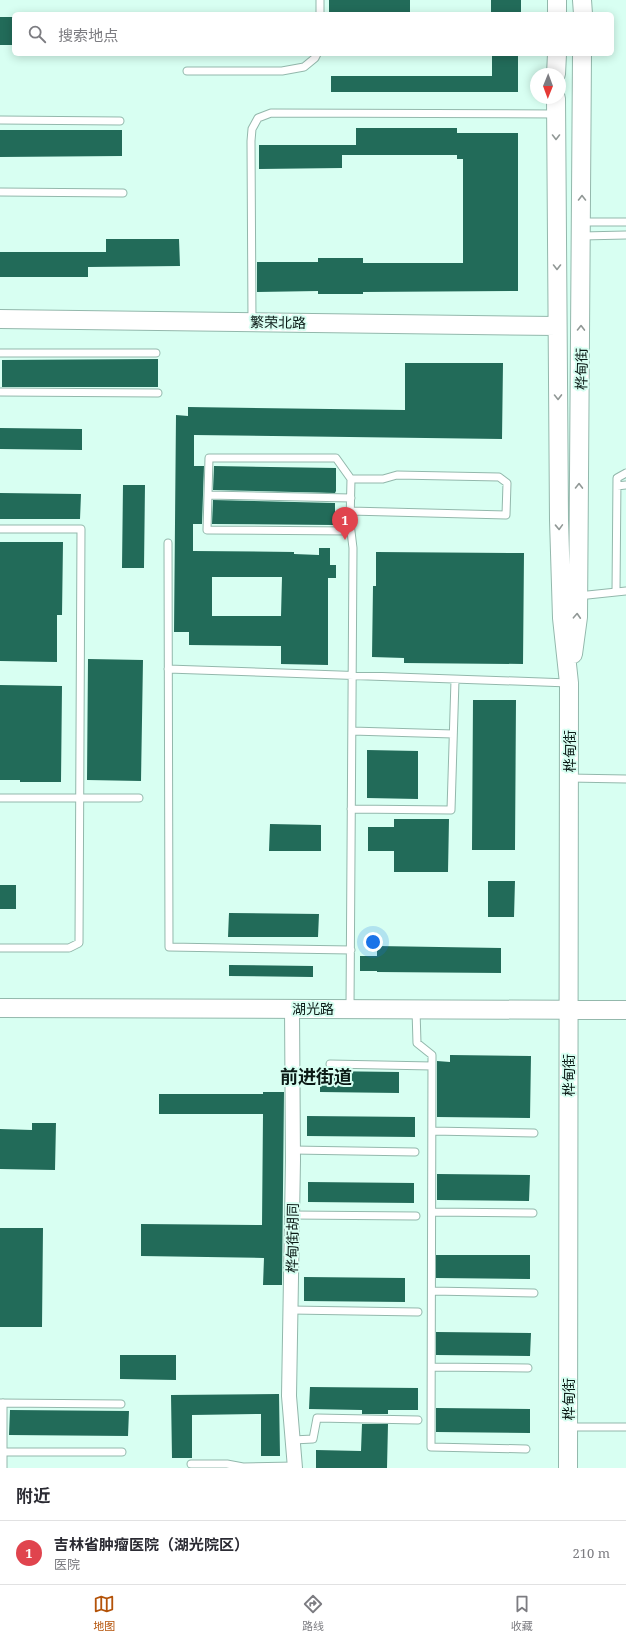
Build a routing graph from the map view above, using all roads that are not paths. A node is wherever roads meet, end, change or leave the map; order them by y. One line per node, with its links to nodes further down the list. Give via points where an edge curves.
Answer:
1 (320, 0): 4 (lane)
2 (557, 0): 5 (street)
3 (582, 0): 6 (street)
4 (320, 12)
5 (557, 12)
6 (583, 12)
7 (316, 56): 11 (lane, via 304,67 282,71)
8 (557, 56): 10 (street)
9 (582, 56): 18 (street, 桦甸街, one-way to 9)
10 (556, 68)
11 (187, 71)
12 (556, 106): 21 (lane, via 271,113 258,118 252,129); 22 (street, 桦甸街, one-way to 22)
13 (0, 120): 14 (lane)
14 (120, 121)
15 (0, 192): 16 (lane)
16 (123, 193)
17 (626, 222): 18 (lane)
18 (582, 229): 19 (lane); 39 (street, 桦甸街, one-way to 18)
19 (626, 235)
20 (0, 319): 21 (street, 繁荣北路)
21 (252, 322): 22 (street, 繁荣北路)
22 (557, 326): 43 (street, 桦甸街, one-way to 43, via 562,610)
23 (156, 353): 24 (lane)
24 (0, 354)
25 (0, 392): 26 (lane)
26 (158, 393)
27 (626, 473): 30 (lane, via 617,478)
28 (351, 479): 31 (lane, via 336,458 209,458); 32 (lane); 33 (lane, via 383,479 397,475 499,477 507,482 506,515)
29 (626, 485): 30 (lane)
30 (617, 486): 38 (lane)
31 (208, 496): 32 (lane); 35 (lane, via 208,530)
32 (350, 498): 33 (lane)
33 (350, 511): 35 (lane)
34 (0, 528): 49 (lane, via 81,529)
35 (351, 532): 41 (lane)
36 (168, 543): 40 (lane)
37 (626, 591): 38 (lane)
38 (616, 592): 39 (lane)
39 (578, 596): 43 (street, 桦甸街, one-way to 39, via 578,617)
40 (168, 670): 41 (lane); 53 (lane, via 169,947)
41 (352, 676): 42 (lane); 44 (lane)
42 (455, 680): 43 (lane); 45 (lane)
43 (569, 683): 46 (street, 桦甸街)
44 (352, 732): 45 (lane); 51 (lane)
45 (453, 734): 51 (lane, via 451,810)
46 (569, 778): 47 (lane); 58 (street, 桦甸街)
47 (626, 779)
48 (0, 798): 49 (lane)
49 (80, 798): 50 (lane); 52 (lane, via 79,943 69,948)
50 (139, 798)
51 (352, 809): 53 (lane)
52 (0, 948)
53 (350, 950): 56 (lane)
54 (0, 1008): 55 (street, 湖光路)
55 (292, 1008): 56 (street, 湖光路); 64 (street, 桦甸街胡同)
56 (350, 1008): 57 (street, 湖光路)
57 (416, 1009): 58 (street, 湖光路); 61 (lane, via 417,1044 432,1055)
58 (568, 1009): 59 (street, 湖光路); 79 (street, 桦甸街)
59 (626, 1010)
60 (330, 1064): 61 (lane)
61 (432, 1066): 62 (lane)
62 (432, 1131): 63 (lane); 66 (lane)
63 (534, 1133)
64 (293, 1150): 65 (lane); 68 (street, 桦甸街胡同)
65 (415, 1152)
66 (432, 1212): 67 (lane); 70 (lane)
67 (532, 1213)
68 (292, 1215): 69 (lane); 72 (street, 桦甸街胡同)
69 (416, 1216)
70 (432, 1291): 71 (lane); 74 (lane)
71 (534, 1293)
72 (291, 1310): 73 (lane); 81 (street, 桦甸街胡同, via 289,1396)
73 (418, 1312)
74 (432, 1367): 75 (lane); 82 (lane, via 431,1447)
75 (528, 1368)
76 (2, 1403): 77 (lane); 83 (lane)
77 (121, 1404)
78 (418, 1420): 81 (lane, via 317,1418 314,1439)
79 (568, 1427): 80 (lane); 88 (street, 桦甸街)
80 (626, 1427)
81 (293, 1440): 86 (street, 桦甸街胡同)
82 (526, 1449)
83 (1, 1452): 84 (lane); 87 (lane)
84 (122, 1452)
85 (191, 1464): 86 (lane)
86 (295, 1467)
87 (3, 1468)
88 (568, 1468)

